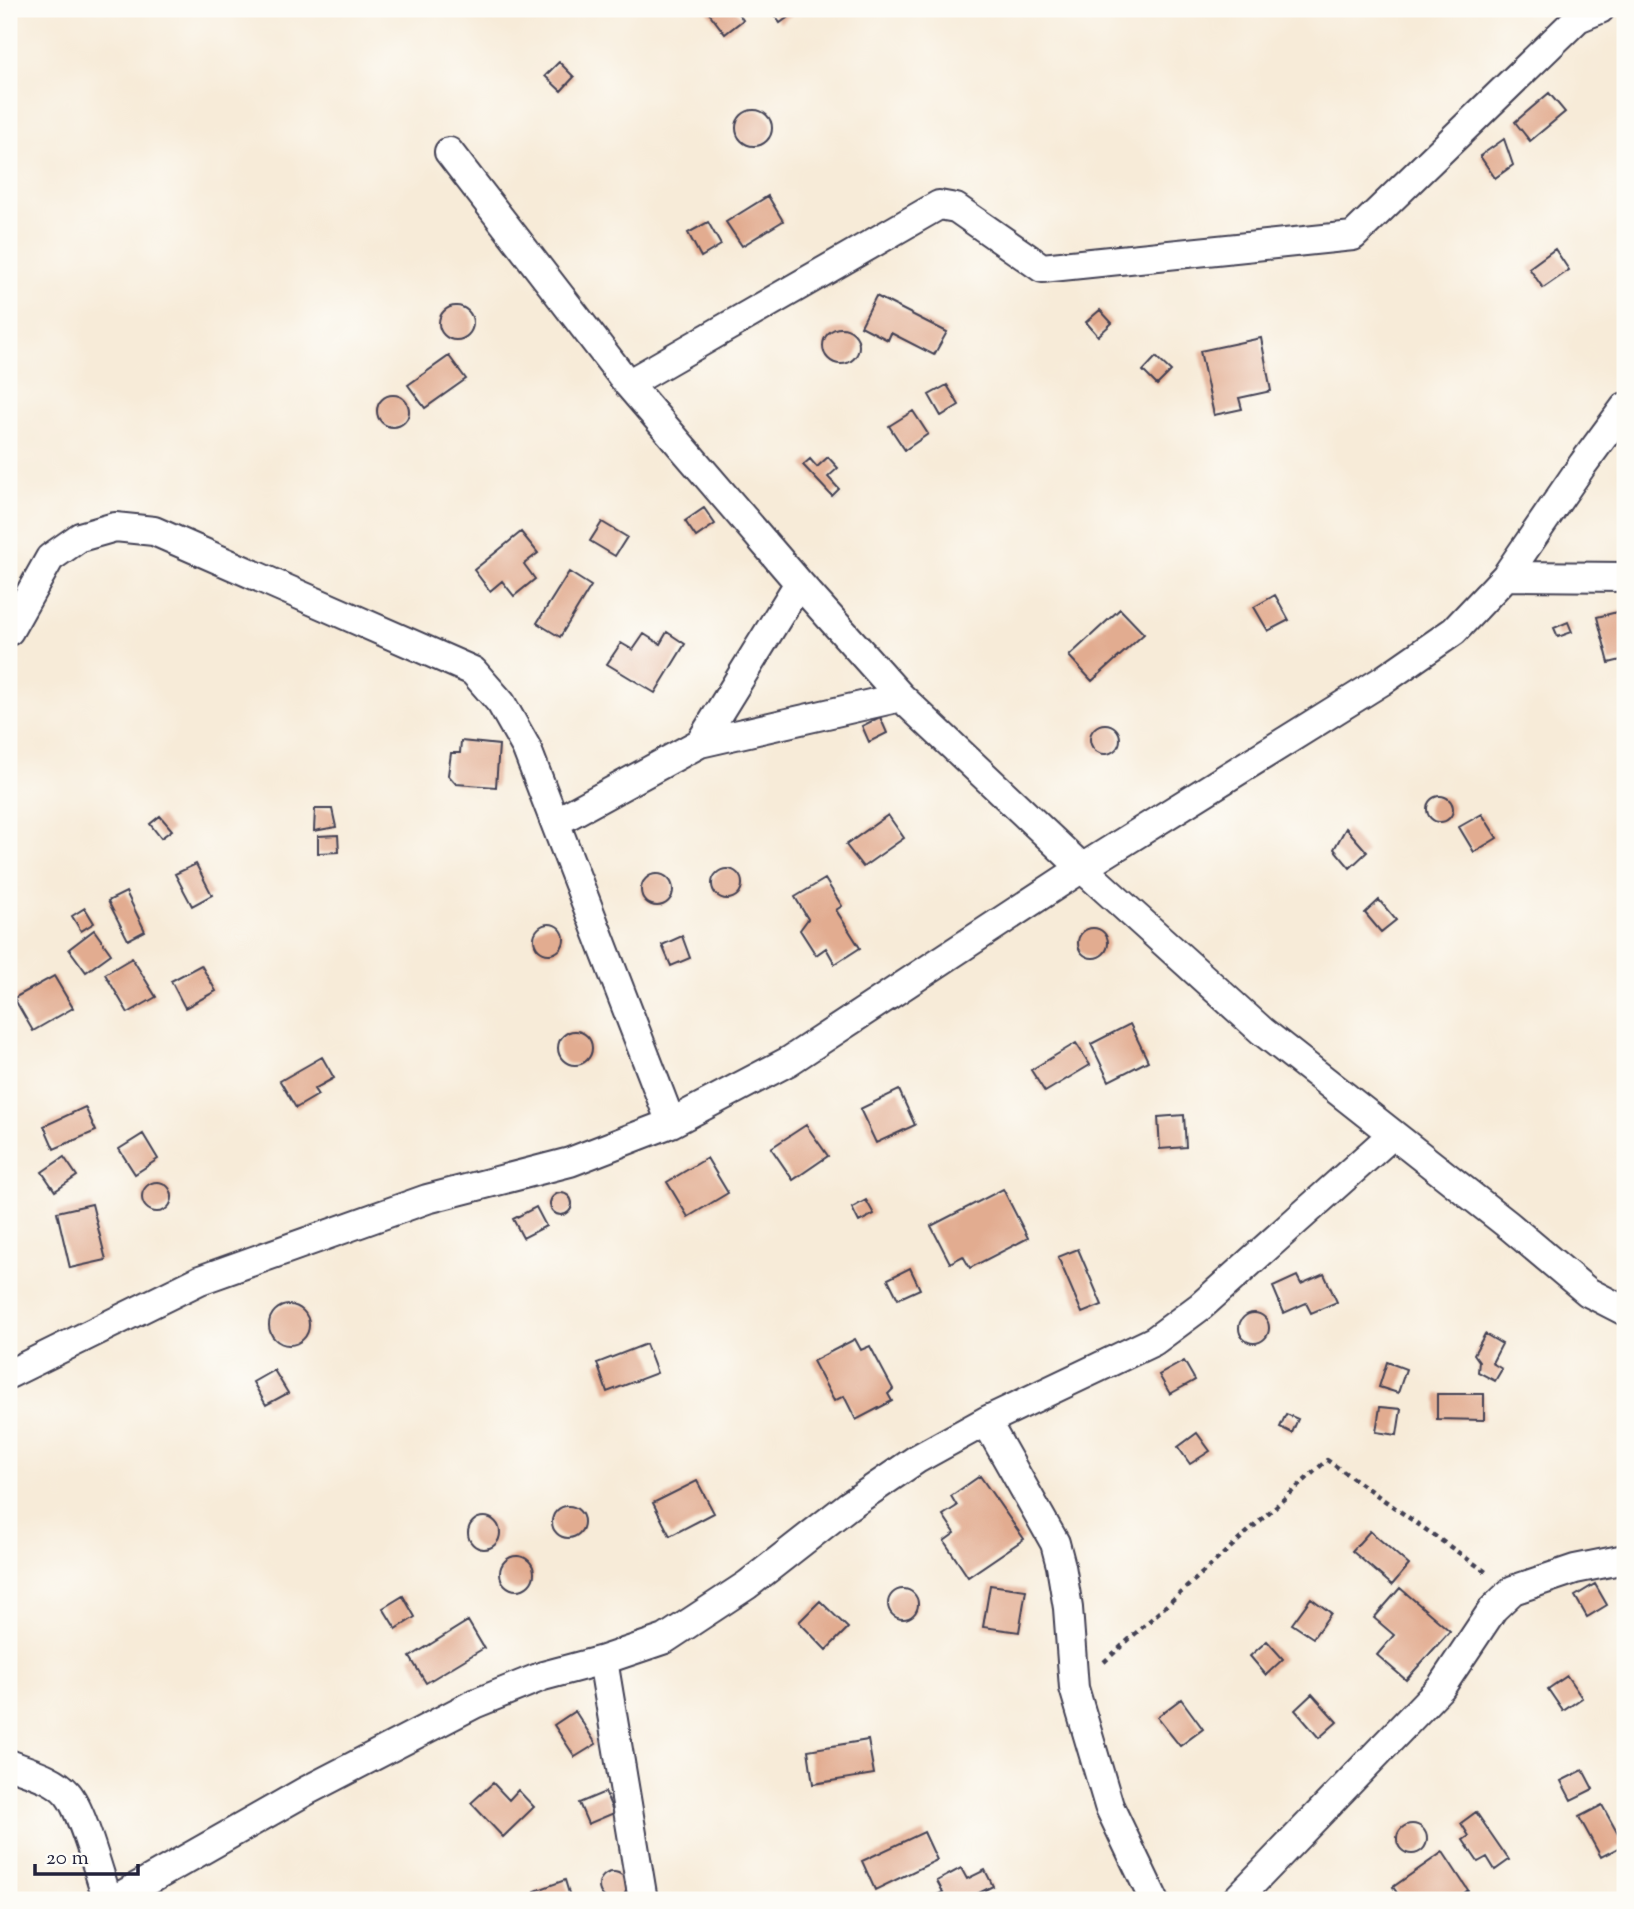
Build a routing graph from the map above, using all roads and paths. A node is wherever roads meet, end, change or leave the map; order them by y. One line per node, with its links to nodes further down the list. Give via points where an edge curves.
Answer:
1 (1600, 9): 3 (street, via 1578,18 1353,236 1042,268 957,208 939,205)
2 (449, 152): 3 (street)
3 (628, 384): 7 (street)
4 (1625, 407): 5 (street)
5 (1506, 576): 6 (street); 12 (street, via 1454,631 1382,681)
6 (1625, 577)
7 (799, 583): 9 (street); 10 (street)
8 (9, 631): 11 (street, via 50,558 80,537 115,527 154,531 473,671 501,703 526,747)
9 (901, 697): 10 (street); 12 (street)
10 (700, 743): 11 (street)
11 (556, 822): 13 (street)
12 (1082, 868): 13 (street, via 789,1061); 14 (street, via 1262,1031)
13 (671, 1123): 16 (street, via 570,1161 427,1199 200,1280)
14 (1392, 1135): 15 (street, via 1588,1292); 17 (street, via 1201,1306 1154,1341)
15 (1625, 1311)
16 (9, 1374)
17 (986, 1421): 20 (street, via 917,1459 747,1585 665,1639); 21 (street, via 1055,1543 1068,1608)
18 (1625, 1559): 19 (street, via 1575,1569)
19 (1513, 1590): 21 (path, via 1327,1460); 27 (street, via 1493,1609 1441,1687)
20 (603, 1660): 24 (street, via 543,1676 474,1704 306,1791); 25 (street)
21 (1074, 1688): 26 (street, via 1109,1806)
22 (9, 1764): 23 (street, via 51,1781 67,1793 77,1809)
23 (108, 1900)
24 (114, 1900)
25 (643, 1900)
26 (1154, 1900)
27 (1236, 1900)

